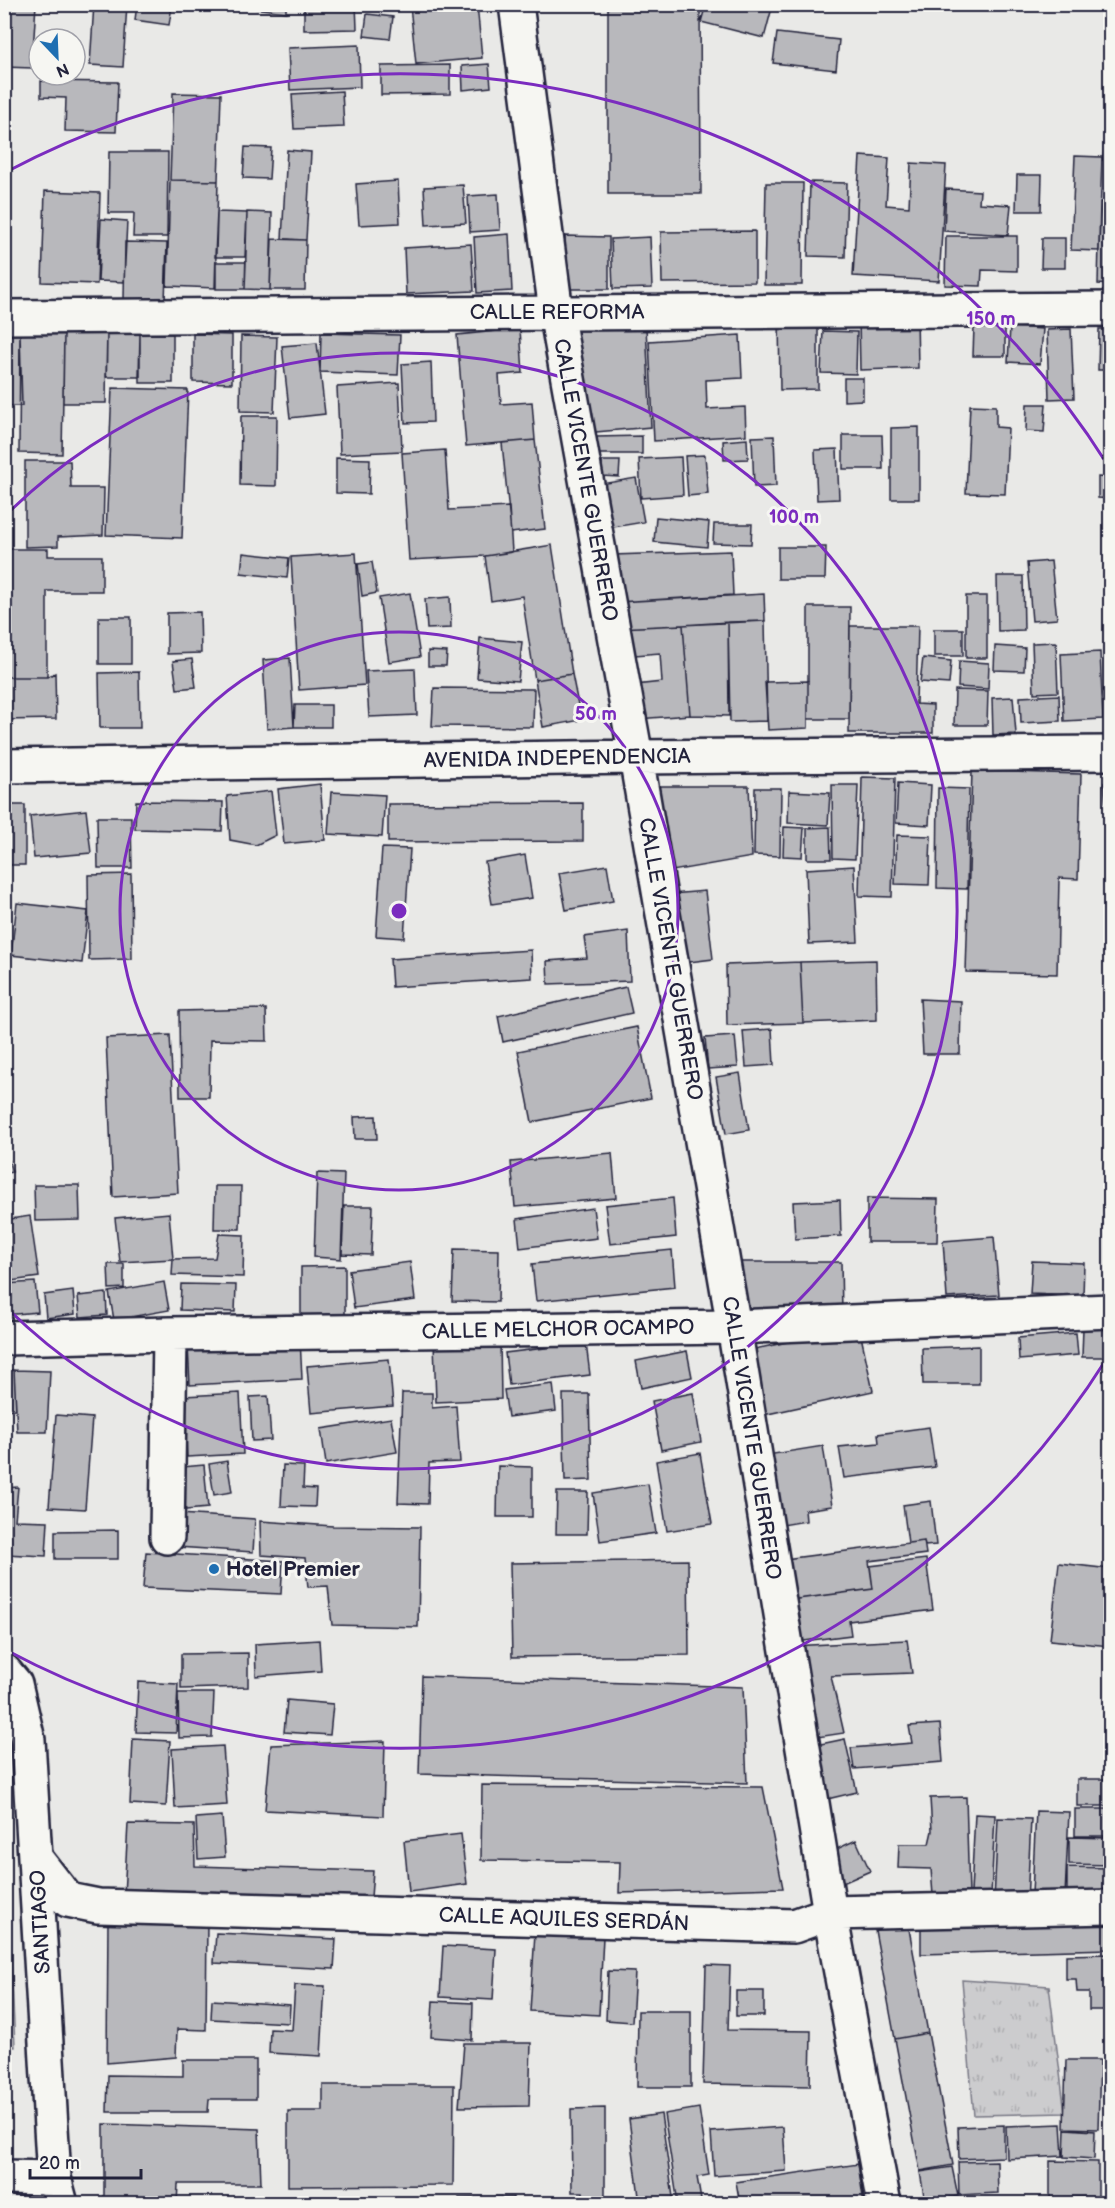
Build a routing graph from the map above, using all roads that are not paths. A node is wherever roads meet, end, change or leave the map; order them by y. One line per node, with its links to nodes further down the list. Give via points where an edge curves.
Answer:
1 (516, 4): 3 (street, CALLE VICENTE GUERRERO)
2 (1110, 309): 3 (street, CALLE REFORMA)
3 (556, 312): 4 (street, CALLE REFORMA); 6 (street, CALLE VICENTE GUERRERO)
4 (4, 317)
5 (1110, 753): 6 (street, AVENIDA INDEPENDENCIA)
6 (636, 757): 7 (street, AVENIDA INDEPENDENCIA); 9 (street, CALLE VICENTE GUERRERO)
7 (4, 766)
8 (1110, 1311): 9 (street, CALLE MELCHOR OCAMPO)
9 (734, 1328): 10 (street, CALLE MELCHOR OCAMPO); 16 (street, CALLE VICENTE GUERRERO)
10 (170, 1334): 11 (street, CALLE MELCHOR OCAMPO); 12 (street)
11 (4, 1338)
12 (167, 1537)
13 (4, 1671): 14 (street, SANTIAGO, via 15,1684 28,1740)
14 (36, 1859): 16 (street, CALLE AQUILES SERDÁN, via 68,1900 98,1906 794,1926); 18 (street, SANTIAGO)
15 (1110, 1907): 16 (street, CALLE AQUILES SERDÁN)
16 (830, 1913): 19 (street, CALLE VICENTE GUERRERO)
17 (4, 2177): 18 (street, SANTIAGO)
18 (58, 2191)
19 (884, 2204)

